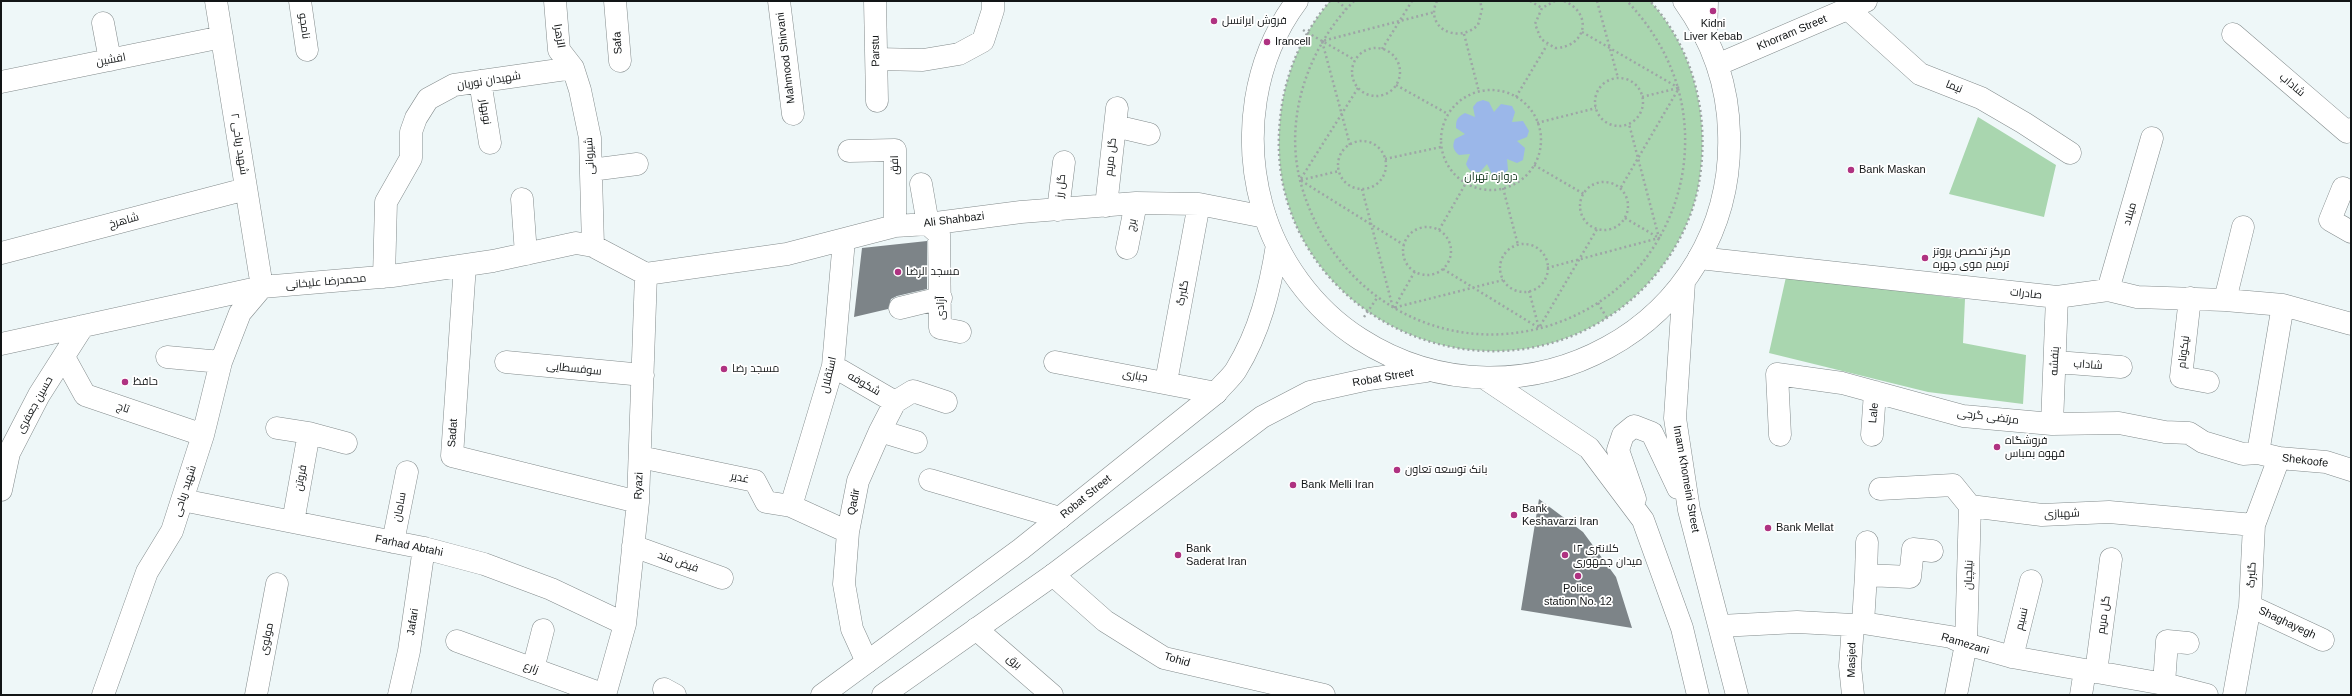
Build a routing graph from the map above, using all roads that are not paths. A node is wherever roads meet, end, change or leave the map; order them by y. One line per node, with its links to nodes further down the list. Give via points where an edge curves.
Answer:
1 (216, 1): 15 (street, شهید ریاحی ۲)
2 (300, 1): 17 (street, نامجو)
3 (555, 1): 22 (street, الزهرا, via 559,50)
4 (615, 1): 20 (street, Safa)
5 (779, 1): 26 (street, Mahmood Shirvani)
6 (876, 1): 18 (street, Parstu)
7 (993, 1): 18 (street, via 993,10 983,41 959,54 923,60)
8 (1297, 1): 12 (street)
9 (1684, 1): 16 (street)
10 (1707, 1): 16 (street)
11 (1857, 5): 21 (street, Khorram Street); 32 (street, نیما, via 1920,74 1980,98 2024,123)
12 (1283, 10): 44 (street, via 1262,73 1255,101 1252,131 1257,189)
13 (103, 23): 19 (street)
14 (2232, 34): 27 (street, شاداب, via 2347,132)
15 (222, 37): 19 (street, افشین); 38 (street, شهید ریاحی ۲)
16 (1706, 38): 21 (street)
17 (307, 50)
18 (877, 59): 25 (street, Parstu)
19 (110, 60): 24 (street, افشین)
20 (620, 61)
21 (1717, 65): 55 (street, via 1725,92 1730,149 1727,178 1712,232)
22 (573, 68): 23 (street, شهیدان نوریان); 35 (street, شیروانی, via 590,138)
23 (480, 81): 30 (street, نوبهار); 58 (street, شهیدان نوریان, via 454,85 428,99 416,118 411,132 411,158 386,202)
24 (1, 82)
25 (877, 101)
26 (793, 114)
27 (2351, 130)
28 (1149, 134): 42 (street, گل مریم, via 1116,117)
29 (2152, 138): 61 (street, میلاد)
30 (490, 143)
31 (849, 151): 46 (street, افق, via 895,150)
32 (2070, 154)
33 (1064, 162): 43 (street, گل رز)
34 (637, 164): 35 (street)
35 (591, 170): 51 (street, شیروانی)
36 (921, 184): 45 (street)
37 (2343, 188): 48 (street, via 2330,220)
38 (246, 189): 53 (street, شاهرخ); 60 (street, شهید ریاحی ۲)
39 (522, 199): 54 (street)
40 (1136, 202): 41 (street, Ali Shahbazi); 42 (street, Ali Shahbazi); 52 (street, برج)
41 (1200, 204): 44 (street, Ali Shahbazi); 83 (street, گلبرگ)
42 (1106, 206): 43 (street, Ali Shahbazi)
43 (1058, 210): 45 (street, Ali Shahbazi)
44 (1265, 217): 50 (street)
45 (928, 224): 46 (street, Ali Shahbazi); 63 (street, آزادی, via 939,234)
46 (895, 226): 49 (street, Ali Shahbazi)
47 (2243, 227): 65 (street)
48 (2351, 232)
49 (844, 240): 57 (street, Ali Shahbazi, via 787,254); 78 (street, استقلال)
50 (1277, 245): 80 (street, via 1300,282 1329,315 1352,334 1376,349); 86 (street, Robat Street, via 1270,285 1257,328 1236,371)
51 (593, 246): 54 (street, محمدرضا علیخانی, via 576,243); 57 (street, محمدرضا علیخانی)
52 (1127, 248)
53 (1, 253)
54 (526, 254): 56 (street, محمدرضا علیخانی)
55 (1699, 258): 59 (street); 62 (street, صادرات)
56 (464, 265): 58 (street, محمدرضا علیخانی); 107 (street, Sadat, via 452,456)
57 (646, 274): 81 (street, Ryazi)
58 (384, 277): 60 (street, محمدرضا علیخانی)
59 (1684, 282): 82 (street, via 1666,304 1645,323 1597,355 1571,366 1543,373 1515,378); 110 (street, Imam Khomeini Street, via 1675,418)
60 (262, 287): 69 (street, محمدرضا علیخانی); 74 (street, شهید ریاحی, via 240,313)
61 (2108, 290): 62 (street, صادرات); 64 (street, صادرات, via 2136,297)
62 (2057, 297): 77 (street, بنفشه)
63 (941, 298): 67 (street); 70 (street, آزادی, via 940,328)
64 (2190, 298): 65 (street, صادرات); 84 (street, نیکونام, via 2181,378)
65 (2225, 300): 66 (street, صادرات)
66 (2282, 305): 68 (street, صادرات); 98 (street)
67 (900, 308)
68 (2351, 324)
69 (83, 326): 71 (street, محمدرضا علیخانی); 72 (street, حسین جعفری)
70 (960, 332)
71 (2, 340)
72 (64, 357): 93 (street, تاج, via 85,395); 104 (street, حسین جعفری, via 39,395 10,453)
73 (167, 357): 74 (street)
74 (221, 362): 93 (street, شهید ریاحی)
75 (506, 362): 81 (street, سوفسطایی)
76 (1055, 362): 83 (street, جباری)
77 (2056, 362): 79 (street, شاداب); 89 (street, بنفشه)
78 (833, 366): 87 (street, شکوفه); 108 (street, استقلال)
79 (2121, 367)
80 (1430, 370): 82 (street); 122 (street, Robat Street, via 1369,379 1310,392 1262,417)
81 (643, 375): 99 (street, Ryazi)
82 (1486, 379): 112 (street, via 1589,448)
83 (1166, 382): 86 (street, جباری)
84 (2208, 382)
85 (1875, 392): 89 (street, مرتضی گرجی, via 1963,416); 94 (street, مرتضی گرجی, via 1842,383 1777,374); 95 (street, Lale)
86 (1216, 393): 111 (street, Robat Street)
87 (895, 402): 88 (street, via 913,391); 91 (street, Qadir)
88 (946, 402)
89 (2052, 424): 98 (street, مرتضی گرجی, via 2120,423 2165,432 2189,433 2203,442 2236,452)
90 (277, 428): 92 (street)
91 (880, 431): 96 (street); 115 (street, Qadir, via 858,481)
92 (309, 433): 97 (street); 113 (street, فروتن)
93 (203, 435): 106 (street, شهید ریاحی)
94 (1780, 435)
95 (1872, 435)
96 (916, 442)
97 (346, 443)
98 (2258, 453): 100 (street, Shekoofe)
99 (640, 457): 107 (street, Ryazi); 108 (street, غدیر, via 755,482 766,502)
100 (2279, 458): 101 (street, Shekoofe, via 2326,462); 114 (street, گلبرگ)
101 (2351, 470)
102 (406, 472): 116 (street, سامان)
103 (930, 480): 111 (street)
104 (1, 490)
105 (1880, 490): 109 (street, via 1953,485)
106 (182, 500): 113 (street, Farhad Abtahi); 142 (street, شهید ریاحی, via 172,531 147,572)
107 (638, 502): 118 (street, Ryazi)
108 (791, 506): 115 (street, غدیر)
109 (1970, 506): 114 (street, شهبازی, via 2042,515 2109,512); 136 (street, نیلچیان)
110 (1689, 510): 112 (street, via 1652,433 1634,426 1623,435 1618,450); 130 (street, Imam Khomeini Street)
111 (1060, 518): 138 (street, Robat Street)
112 (1643, 520): 150 (street, via 1682,628)
113 (293, 522): 116 (street, Farhad Abtahi)
114 (2254, 525): 127 (street, گلبرگ)
115 (848, 532): 138 (street, Qadir, via 844,584 852,629)
116 (393, 542): 119 (street, Farhad Abtahi)
117 (1867, 542): 123 (street, Masjed)
118 (633, 546): 124 (street, فیض مند); 128 (street, Ryazi)
119 (424, 548): 128 (street, Farhad Abtahi, via 484,564 551,589); 144 (street, Jafari, via 409,651)
120 (1932, 551): 123 (street, via 1912,550 1910,577)
121 (2111, 559): 140 (street, گل مریم)
122 (1053, 575): 131 (street, Robat Street); 149 (street, Tohid, via 1105,621 1164,658)
123 (1866, 575): 129 (street, Masjed)
124 (722, 578)
125 (2031, 581): 137 (street, نسیم)
126 (277, 584): 143 (street, مولوی)
127 (2250, 606): 133 (street, Shaghayegh); 156 (street, گلبرگ)
128 (625, 624): 145 (street, Ryazi)
129 (1858, 624): 130 (street, Ramezani, via 1797,622); 136 (street, Ramezani, via 1951,637); 152 (street, Masjed, via 1850,666)
130 (1720, 626): 151 (street, Imam Khomeini Street)
131 (976, 629): 147 (street, Robat Street); 148 (street, برق)
132 (543, 630): 139 (street)
133 (2323, 640)
134 (456, 641): 139 (street, زارع)
135 (2188, 643): 141 (street, via 2167,641)
136 (1966, 644): 137 (street, Ramezani); 153 (street, نیلچیان)
137 (2012, 657): 140 (street, Ramezani)
138 (867, 662): 146 (street, Robat Street)
139 (533, 668): 145 (street, زارع)
140 (2090, 671): 141 (street, Ramezani); 154 (street, گل مریم)
141 (2164, 684): 155 (street, Ramezani)
142 (103, 695)
143 (256, 695)
144 (399, 695)
145 (605, 695)
146 (822, 695)
147 (882, 695)
148 (1052, 695)
149 (1324, 695)
150 (1698, 695)
151 (1737, 695)
152 (1853, 695)
153 (1956, 695)
154 (2081, 695)
155 (2207, 695)
156 (2234, 695)

